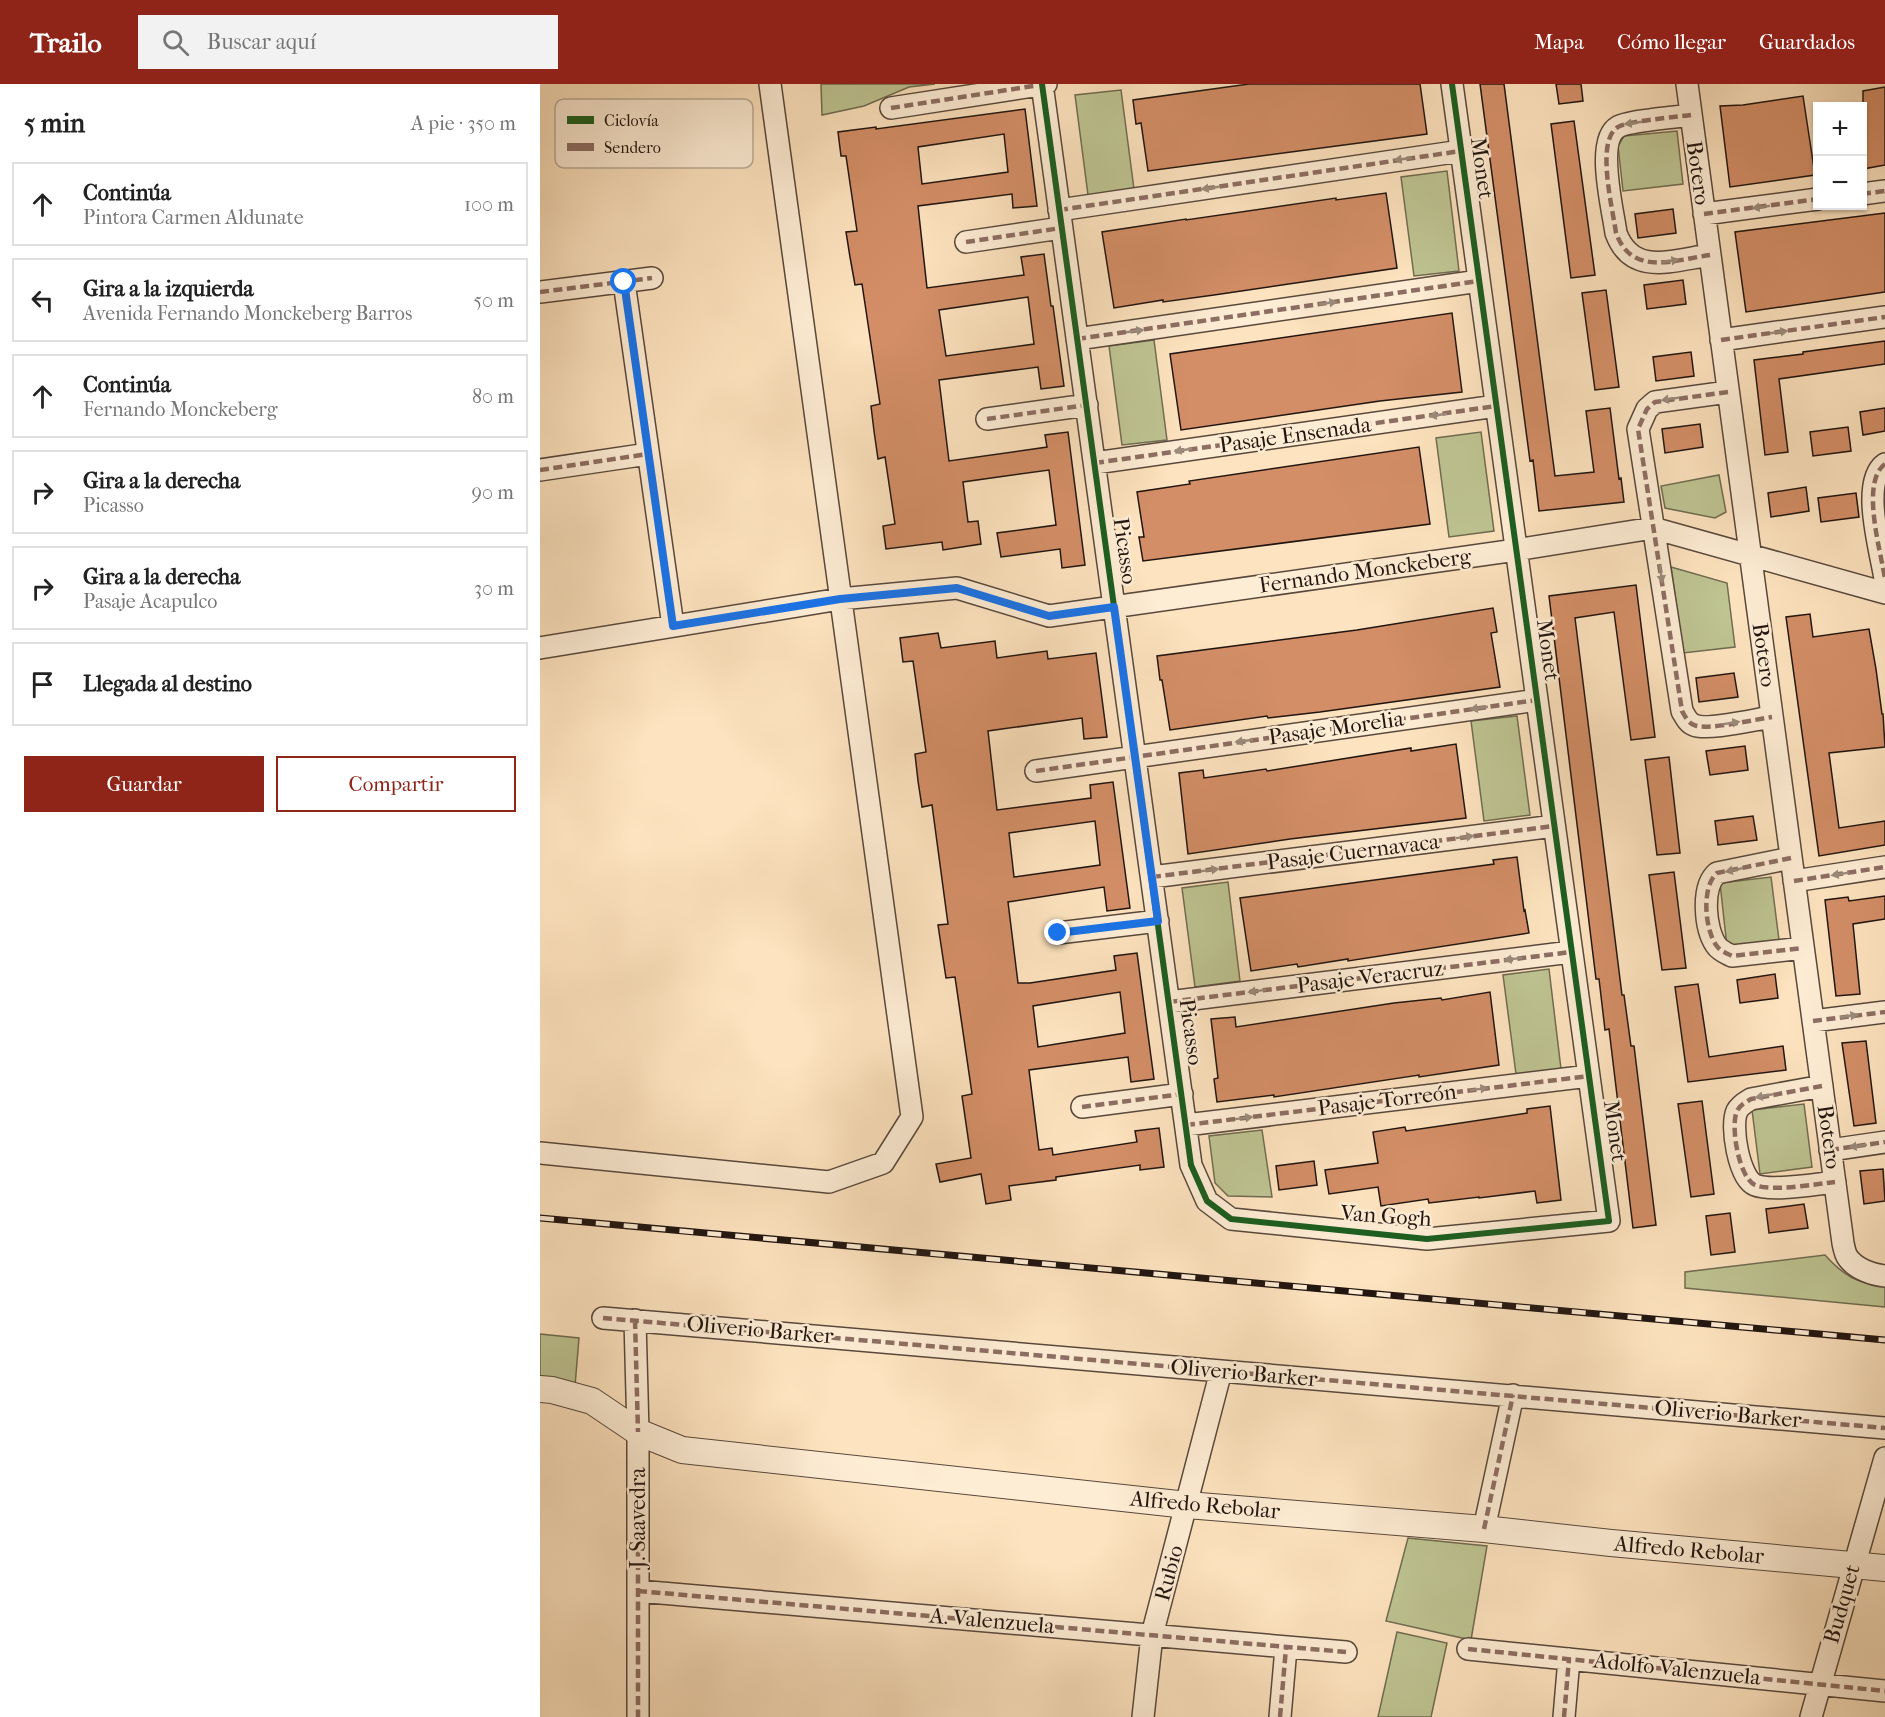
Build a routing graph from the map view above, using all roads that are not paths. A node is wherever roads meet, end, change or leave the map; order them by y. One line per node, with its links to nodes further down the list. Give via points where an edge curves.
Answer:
1 (770, 84): 35 (street)
2 (1044, 84): 5 (street); 12 (street, Picasso)
3 (1452, 84): 7 (street, Monet)
4 (1687, 84): 6 (street, Botero)
5 (891, 108)
6 (1691, 115): 11 (street, Botero); 14 (street, one-way to 14, via 1620,125 1610,135 1605,158 1616,233 1629,255 1650,264)
7 (1461, 151): 12 (street, one-way to 12); 16 (street, Monet)
8 (1885, 191): 9 (street)
9 (1867, 193)
10 (1813, 200): 11 (street, one-way to 11)
11 (1704, 214): 14 (street, Botero)
12 (1060, 219): 13 (street); 20 (street, Picasso)
13 (966, 242)
14 (1710, 255): 21 (street, Botero)
15 (652, 278): 17 (street)
16 (1479, 281): 20 (street, one-way to 16); 24 (street, Monet)
17 (624, 282): 18 (street); 26 (street)
18 (540, 292)
19 (1885, 317): 21 (street, one-way to 19)
20 (1077, 339): 23 (street, Picasso)
21 (1721, 339): 22 (street, Botero)
22 (1728, 392): 30 (street, one-way to 30, via 1655,402 1641,418 1638,429); 32 (street, Botero)
23 (1087, 405): 25 (street); 27 (street, Picasso)
24 (1496, 406): 27 (street, Pasaje Ensenada, one-way to 27); 31 (street, Monet)
25 (987, 419)
26 (648, 454): 29 (street); 37 (street)
27 (1095, 463): 36 (street, Picasso)
28 (1885, 464): 33 (street, via 1874,483 1873,504)
29 (540, 470)
30 (1653, 528): 31 (street, Fernando Monckeberg); 32 (street, Fernando Monckeberg); 40 (street, one-way to 40, via 1686,718 1693,725 1705,727)
31 (1516, 550): 36 (street, Fernando Monckeberg); 39 (street, Monet)
32 (1750, 554): 34 (street, Fernando Monckeberg); 40 (street, Botero)
33 (1885, 579)
34 (1885, 593)
35 (840, 599): 36 (street, Fernando Monckeberg, via 957,588 1049,616); 37 (street, Fernando Monckeberg); 62 (street, via 912,1117 884,1163 829,1182)
36 (1114, 607): 41 (street, Picasso)
37 (673, 626): 38 (street, Fernando Monckeberg)
38 (540, 648)
39 (1537, 700): 41 (street, Pasaje Morelia, one-way to 41); 43 (street, Monet)
40 (1772, 717): 44 (street, Botero)
41 (1135, 756): 42 (street, Pasaje Morelia); 46 (street, Picasso)
42 (1036, 771)
43 (1554, 826): 46 (street, Pasaje Cuernavaca, one-way to 43); 51 (street, Monet)
44 (1791, 858): 47 (street, Botero); 50 (street, one-way to 50, via 1717,873 1706,894 1708,916 1715,944 1732,956)
45 (1885, 867): 47 (street, one-way to 47)
46 (1152, 877): 48 (street, Picasso)
47 (1794, 881): 50 (street, Botero)
48 (1158, 921): 49 (street); 52 (street, Picasso)
49 (1058, 933)
50 (1803, 948): 54 (street, Botero)
51 (1572, 952): 52 (street, Pasaje Veracruz, one-way to 52); 55 (street, Monet)
52 (1169, 1002): 57 (street, Picasso)
53 (1885, 1012): 54 (street, one-way to 53)
54 (1813, 1021): 56 (street, Botero)
55 (1589, 1076): 59 (street, Pasaje Torreón, one-way to 55); 65 (street, Monet)
56 (1822, 1086): 61 (street, Botero); 64 (street, one-way to 64, via 1751,1099 1737,1111 1734,1133 1742,1166 1755,1185 1787,1187)
57 (1182, 1094): 58 (street); 59 (street, Picasso)
58 (1082, 1107)
59 (1186, 1125): 63 (street, Picasso)
60 (1885, 1142): 61 (street, one-way to 61)
61 (1830, 1150): 64 (street, Botero)
62 (540, 1153)
63 (1191, 1165): 65 (street, Van Gogh, via 1207,1201 1231,1219 1427,1239)
64 (1835, 1182): 66 (street, Botero, via 1847,1257 1858,1267)
65 (1609, 1221)
66 (1885, 1276)
67 (603, 1318): 68 (street, Oliverio Barker)
68 (635, 1320): 69 (street, Oliverio Barker); 73 (street, J. Saavedra)
69 (1221, 1371): 71 (street, Oliverio Barker); 75 (street, Rubio)
70 (540, 1389): 73 (street, Alfredo Rebolar, via 592,1401)
71 (1513, 1395): 72 (street, Oliverio Barker); 76 (street)
72 (1885, 1428)
73 (638, 1432): 75 (street, Alfredo Rebolar, via 682,1450); 79 (street, J. Saavedra)
74 (1885, 1458): 77 (street, Budquet)
75 (1187, 1505): 76 (street, Alfredo Rebolar); 80 (street, Rubio)
76 (1484, 1529): 77 (street, Alfredo Rebolar)
77 (1854, 1564): 78 (street, Alfredo Rebolar); 85 (street, Budquet)
78 (1885, 1568)
79 (638, 1591): 80 (street, A. Valenzuela); 87 (street, J. Saavedra)
80 (1152, 1635): 81 (street, A. Valenzuela); 88 (street, Rubio)
81 (1286, 1648): 83 (street, A. Valenzuela); 89 (street)
82 (1468, 1649): 84 (street, Adolfo Valenzuela)
83 (1346, 1653)
84 (1569, 1659): 85 (street, Adolfo Valenzuela); 90 (street)
85 (1820, 1684): 86 (street, Adolfo Valenzuela); 91 (street, Budquet)
86 (1885, 1691)
87 (638, 1717)
88 (1143, 1717)
89 (1280, 1717)
90 (1564, 1717)
91 (1811, 1717)

